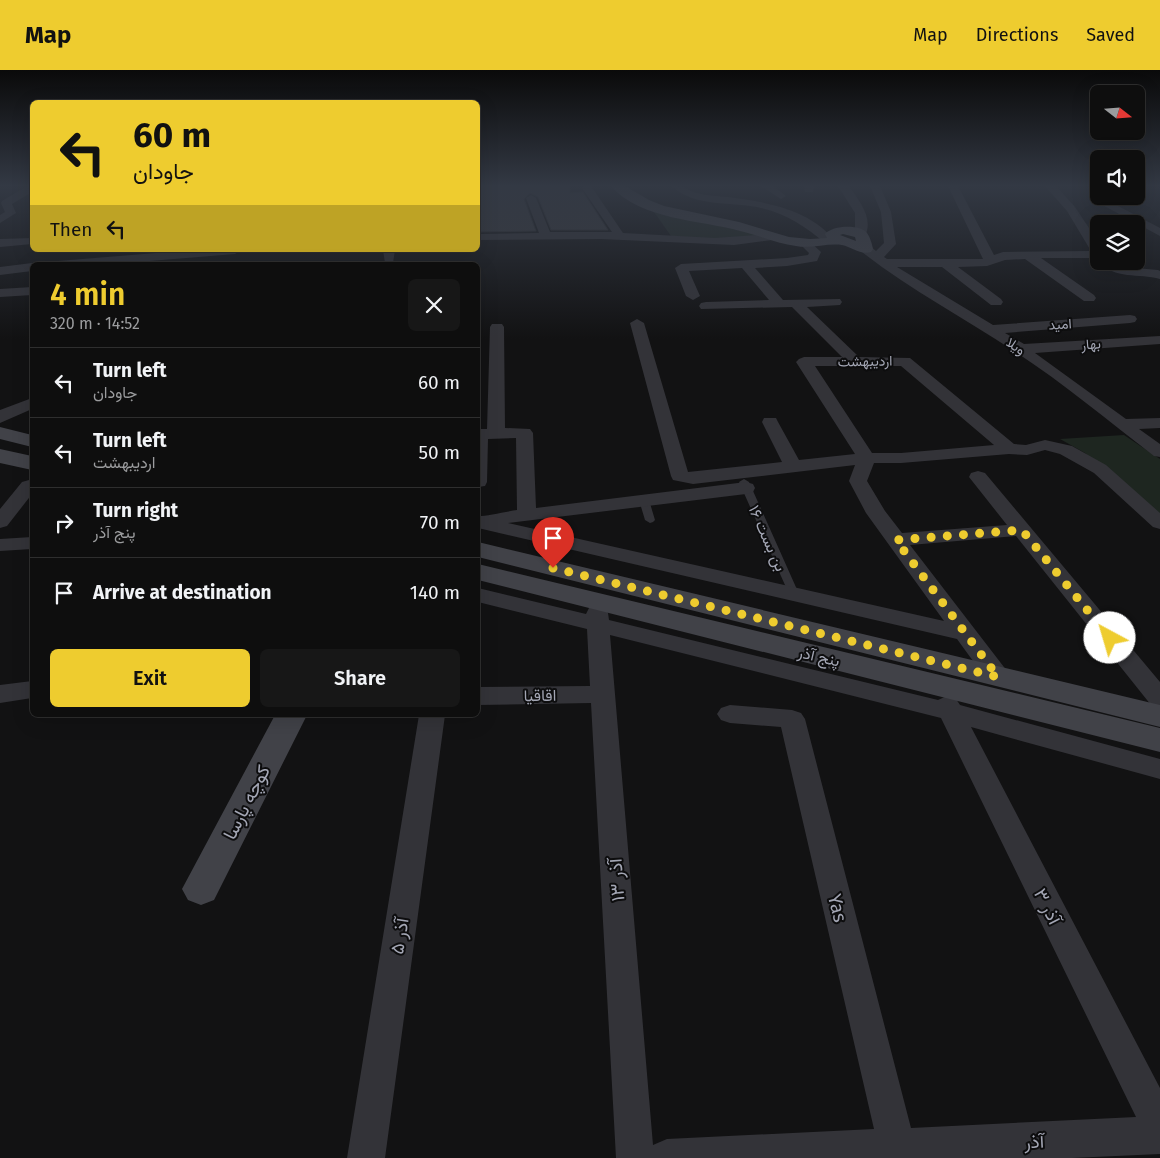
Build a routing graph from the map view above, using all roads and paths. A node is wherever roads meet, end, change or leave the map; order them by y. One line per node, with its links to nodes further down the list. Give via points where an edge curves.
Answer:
1 (520, 237): 9 (street)
2 (631, 237): 3 (street, via 730,245)
3 (772, 237): 12 (main road)
4 (828, 237): 11 (street)
5 (833, 237): 11 (main road)
6 (863, 237): 18 (main road)
7 (889, 237): 18 (street, via 890,244)
8 (978, 237): 19 (street)
9 (480, 238)
10 (30, 241): 13 (street)
11 (835, 241): 12 (main road); 18 (main road)
12 (805, 243): 22 (street, via 815,252 813,258)
13 (0, 244)
14 (94, 252): 20 (street)
15 (204, 252): 20 (street)
16 (1090, 253): 17 (street)
17 (1028, 254): 19 (street); 32 (street)
18 (875, 257): 21 (street); 41 (street, ویلا)
19 (990, 260): 21 (street)
20 (87, 262)
21 (945, 263): 34 (street)
22 (746, 264): 31 (street, via 681,268); 36 (street)
23 (30, 267): 24 (street)
24 (0, 270)
25 (1121, 270): 26 (street)
26 (1160, 275)
27 (1160, 281): 28 (street)
28 (1139, 283)
29 (30, 291): 30 (street)
30 (0, 293)
31 (693, 296)
32 (1089, 298)
33 (835, 302): 35 (street)
34 (996, 302)
35 (796, 303): 36 (street); 44 (street)
36 (780, 304): 37 (street)
37 (706, 306)
38 (1130, 319): 41 (street, امید)
39 (637, 323): 59 (street, via 680,476 693,478)
40 (497, 327): 51 (street)
41 (990, 330): 43 (street, ویلا)
42 (1159, 340): 43 (street, بهار)
43 (1021, 349): 49 (street, ویلا)
44 (854, 360): 54 (street, اردیبهشت, via 905,361); 57 (street, اردیبهشت, via 804,362)
45 (30, 404): 46 (street)
46 (0, 418)
47 (770, 422): 59 (street)
48 (1160, 423): 49 (street)
49 (1121, 424): 55 (street, ویلا)
50 (0, 433): 53 (main road)
51 (496, 433): 52 (street); 64 (street, via 524,433)
52 (480, 434)
53 (30, 440)
54 (1009, 449): 57 (street); 69 (street, via 1027,450 1045,445 1066,450 1100,469)
55 (1160, 452)
56 (0, 456): 58 (main road)
57 (867, 458): 59 (street); 71 (street, via 858,481)
58 (30, 463)
59 (793, 467)
60 (978, 477): 70 (street)
61 (745, 485): 63 (street); 75 (lane, بن بست ۱۶)
62 (30, 486): 68 (street)
63 (644, 500): 64 (street); 65 (lane)
64 (527, 514): 66 (street)
65 (650, 520)
66 (480, 521)
67 (480, 521): 75 (street)
68 (0, 522)
69 (1160, 523)
70 (1022, 530): 71 (street); 84 (street)
71 (896, 540): 77 (street)
72 (30, 542): 73 (street)
73 (0, 544)
74 (481, 569): 76 (main road, پنج آذر); 78 (main road, پنج آذر)
75 (794, 594): 77 (street)
76 (597, 614): 79 (main road, پنج آذر); 82 (street, ۱۳ آذر); 85 (street)
77 (965, 633): 78 (street)
78 (998, 677): 87 (main road, پنج آذر)
79 (937, 684): 85 (street, آذر ۳); 90 (main road, پنج آذر)
80 (30, 690): 81 (street)
81 (0, 694)
82 (603, 694): 83 (street, اقاقیا); 97 (street, ۱۳ آذر)
83 (480, 696)
84 (1160, 699)
85 (951, 712): 91 (street); 93 (street, آذر ۳)
86 (730, 714): 95 (street, Yas, via 792,719)
87 (1160, 716)
88 (290, 717): 92 (main road, کوچه پارسا)
89 (432, 717): 96 (street, آذر ۵)
90 (1160, 740)
91 (1160, 770)
92 (202, 889)
93 (1160, 1127)
94 (1160, 1135): 95 (street, آذر)
95 (898, 1153): 98 (street, آذر)
96 (366, 1158)
97 (635, 1158)
98 (667, 1158)

